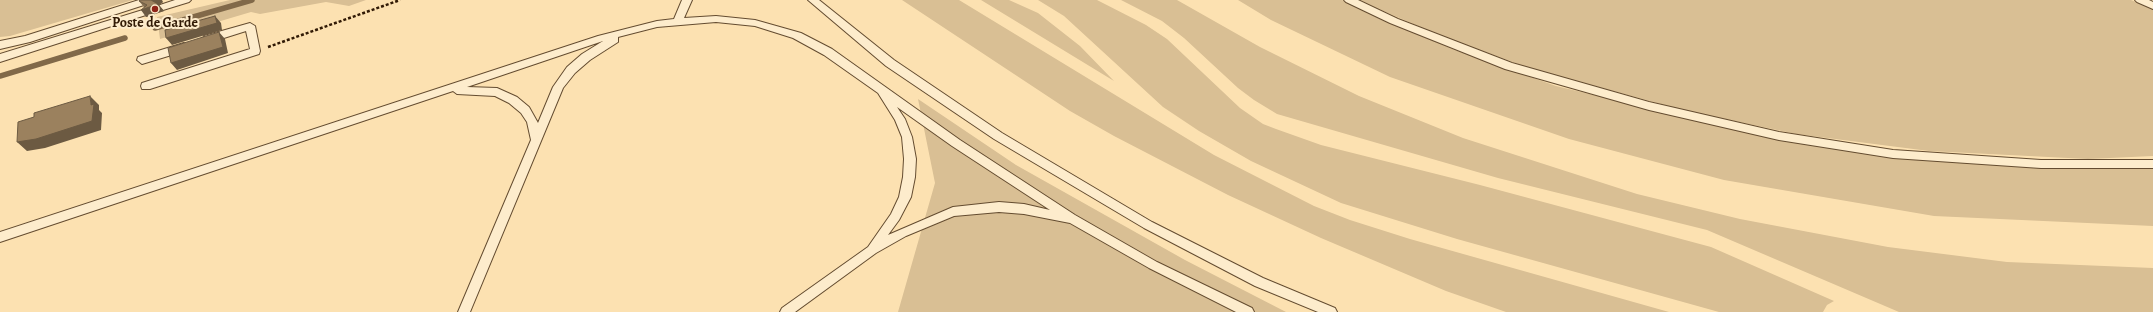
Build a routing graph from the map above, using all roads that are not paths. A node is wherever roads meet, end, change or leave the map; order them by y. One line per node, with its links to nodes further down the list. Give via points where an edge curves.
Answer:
1 (186, 0): 7 (lane)
2 (687, 0): 8 (lane)
3 (813, 0): 24 (lane, via 890,63 1005,140 1148,225 1259,282)
4 (1349, 0): 17 (lane, via 1394,21 1509,66 1649,106 1779,136 1893,154 2041,164)
5 (2140, 0): 6 (lane)
6 (2153, 6)
7 (163, 7)
8 (676, 23): 9 (lane); 14 (lane, via 716,19 755,23 797,35 828,52)
9 (634, 28): 15 (lane); 16 (lane, via 606,44 571,70 558,86)
10 (0, 45): 11 (lane, via 145,7)
11 (0, 58)
12 (142, 60): 13 (lane, via 250,26 255,51)
13 (146, 86)
14 (879, 89): 18 (lane); 20 (lane, via 900,119 907,137 910,177 905,197 895,217)
15 (430, 95): 16 (lane, via 458,90 497,92 526,110); 19 (lane)
16 (536, 140): 21 (lane)
17 (2153, 164)
18 (1076, 221): 20 (lane, via 1024,209 959,211 930,220 902,233); 23 (lane, via 1153,265)
19 (0, 238)
20 (863, 257): 22 (lane)
21 (464, 312)
22 (786, 312)
23 (1248, 312)
24 (1330, 312)

